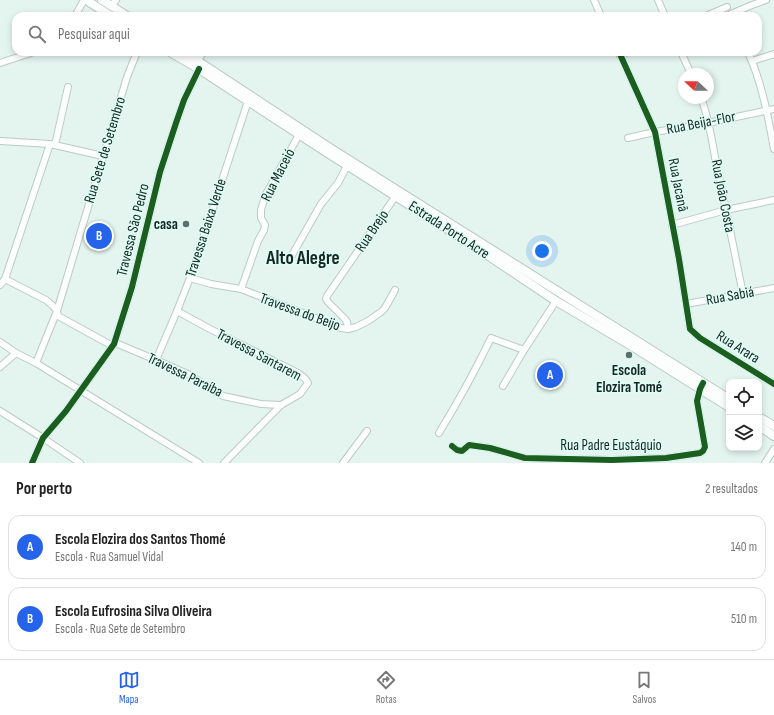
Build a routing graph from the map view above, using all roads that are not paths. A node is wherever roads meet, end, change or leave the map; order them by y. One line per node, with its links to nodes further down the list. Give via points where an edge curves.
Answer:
1 (85, 0): 9 (street); 10 (main road)
2 (102, 0): 7 (main road)
3 (594, 0): 12 (street)
4 (658, 0): 13 (street)
5 (724, 0): 8 (street)
6 (766, 0): 16 (street)
7 (114, 3): 11 (main road)
8 (727, 7): 14 (street); 15 (street)
9 (78, 12)
10 (102, 12)
11 (124, 12)
12 (599, 12)
13 (663, 12)
14 (715, 12)
15 (730, 12)
16 (737, 12)
17 (774, 54): 27 (street)
18 (22, 56): 28 (street)
19 (135, 56): 43 (street, Rua Sete de Setembro)
20 (177, 56): 30 (main road, Estrada Porto Acre)
21 (190, 56): 26 (main road, Estrada Porto Acre)
22 (200, 56): 26 (street)
23 (620, 56): 38 (street, Rua Jacanã)
24 (683, 56): 29 (street)
25 (750, 56): 27 (street)
26 (197, 60): 32 (main road, Estrada Porto Acre)
27 (752, 61): 35 (street)
28 (0, 63)
29 (688, 68)
30 (199, 69): 32 (main road, Estrada Porto Acre); 64 (street, Travessa São Pedro, via 184,100 160,172 132,287)
31 (68, 87): 41 (street)
32 (249, 98): 37 (main road, Estrada Porto Acre); 50 (street, Travessa Baixa Verde)
33 (703, 104): 36 (street, Rua João Costa)
34 (774, 109): 35 (street, Rua Beija-Flor)
35 (766, 110): 36 (street, Rua Beija-Flor); 42 (street)
36 (708, 123): 38 (street, Rua Beija-Flor); 47 (street, Rua João Costa)
37 (300, 132): 44 (main road, Estrada Porto Acre); 45 (main road, Estrada Porto Acre); 54 (street, Rua Maceió, via 265,196 261,210 264,230)
38 (655, 132): 39 (street, Rua Beija-Flor); 48 (street, Rua Jacanã)
39 (628, 138)
40 (0, 141): 41 (street)
41 (52, 144): 43 (street); 51 (street)
42 (774, 149)
43 (102, 156): 59 (street, Rua Sete de Setembro)
44 (347, 166): 45 (main road, Estrada Porto Acre); 49 (street)
45 (397, 194): 57 (main road, Estrada Porto Acre); 61 (street, Rua Brejo, via 327,296 329,303 347,322); 72 (main road, Estrada Porto Acre, via 647,347)
46 (774, 200): 47 (street)
47 (726, 210): 48 (street); 56 (street, Rua João Costa)
48 (672, 225): 58 (street, Rua Jacanã)
49 (290, 257)
50 (190, 278): 54 (street, Travessa do Beijo); 60 (street, Travessa Baixa Verde)
51 (4, 279): 52 (street); 59 (street, Travessa Paraíba, via 50,302)
52 (0, 285)
53 (774, 288): 56 (street, Rua Sabiá)
54 (241, 290): 61 (street, Travessa do Beijo)
55 (396, 290): 61 (street, Travessa do Beijo, via 381,312 362,325)
56 (743, 294): 58 (street, Rua Sabiá)
57 (556, 302): 65 (street); 72 (main road, Estrada Porto Acre)
58 (686, 304): 62 (street, Rua Jacanã)
59 (56, 311): 64 (street, Travessa Paraíba, via 58,316 109,344); 68 (street, Rua Sete de Setembro)
60 (177, 311): 67 (street, Travessa Baixa Verde); 75 (street, Travessa Santarem, via 303,376 308,383 300,394)
61 (348, 329)
62 (690, 330): 70 (street, Rua Arara)
63 (0, 342): 66 (street)
64 (114, 344): 67 (street, Travessa Paraíba); 73 (street, Travessa São Pedro)
65 (524, 350): 71 (street); 82 (street, via 491,338 460,399)
66 (16, 353): 68 (street); 69 (street)
67 (156, 360): 75 (street, Travessa Paraíba, via 190,375 223,396)
68 (36, 363): 73 (street)
69 (0, 367)
70 (774, 384)
71 (503, 386)
72 (701, 386): 74 (main road, Estrada Porto Acre); 76 (main road, Estrada Porto Acre); 85 (street, Rua Padre Eustáquio, via 697,400 705,447 700,453 666,458 612,460 525,458 490,448 469,445 462,451)
73 (80, 390): 84 (street, Travessa São Pedro); 89 (street)
74 (726, 398)
75 (280, 405): 90 (street)
76 (726, 405)
77 (0, 411): 84 (street)
78 (762, 419): 79 (main road)
79 (774, 426)
80 (762, 428): 83 (main road)
81 (367, 431): 91 (street)
82 (439, 433)
83 (774, 436)
84 (43, 438): 87 (street, Travessa São Pedro); 88 (street)
85 (452, 446)
86 (774, 449): 92 (street)
87 (32, 463)
88 (80, 463)
89 (199, 463)
90 (224, 463)
91 (343, 463)
92 (766, 463)

